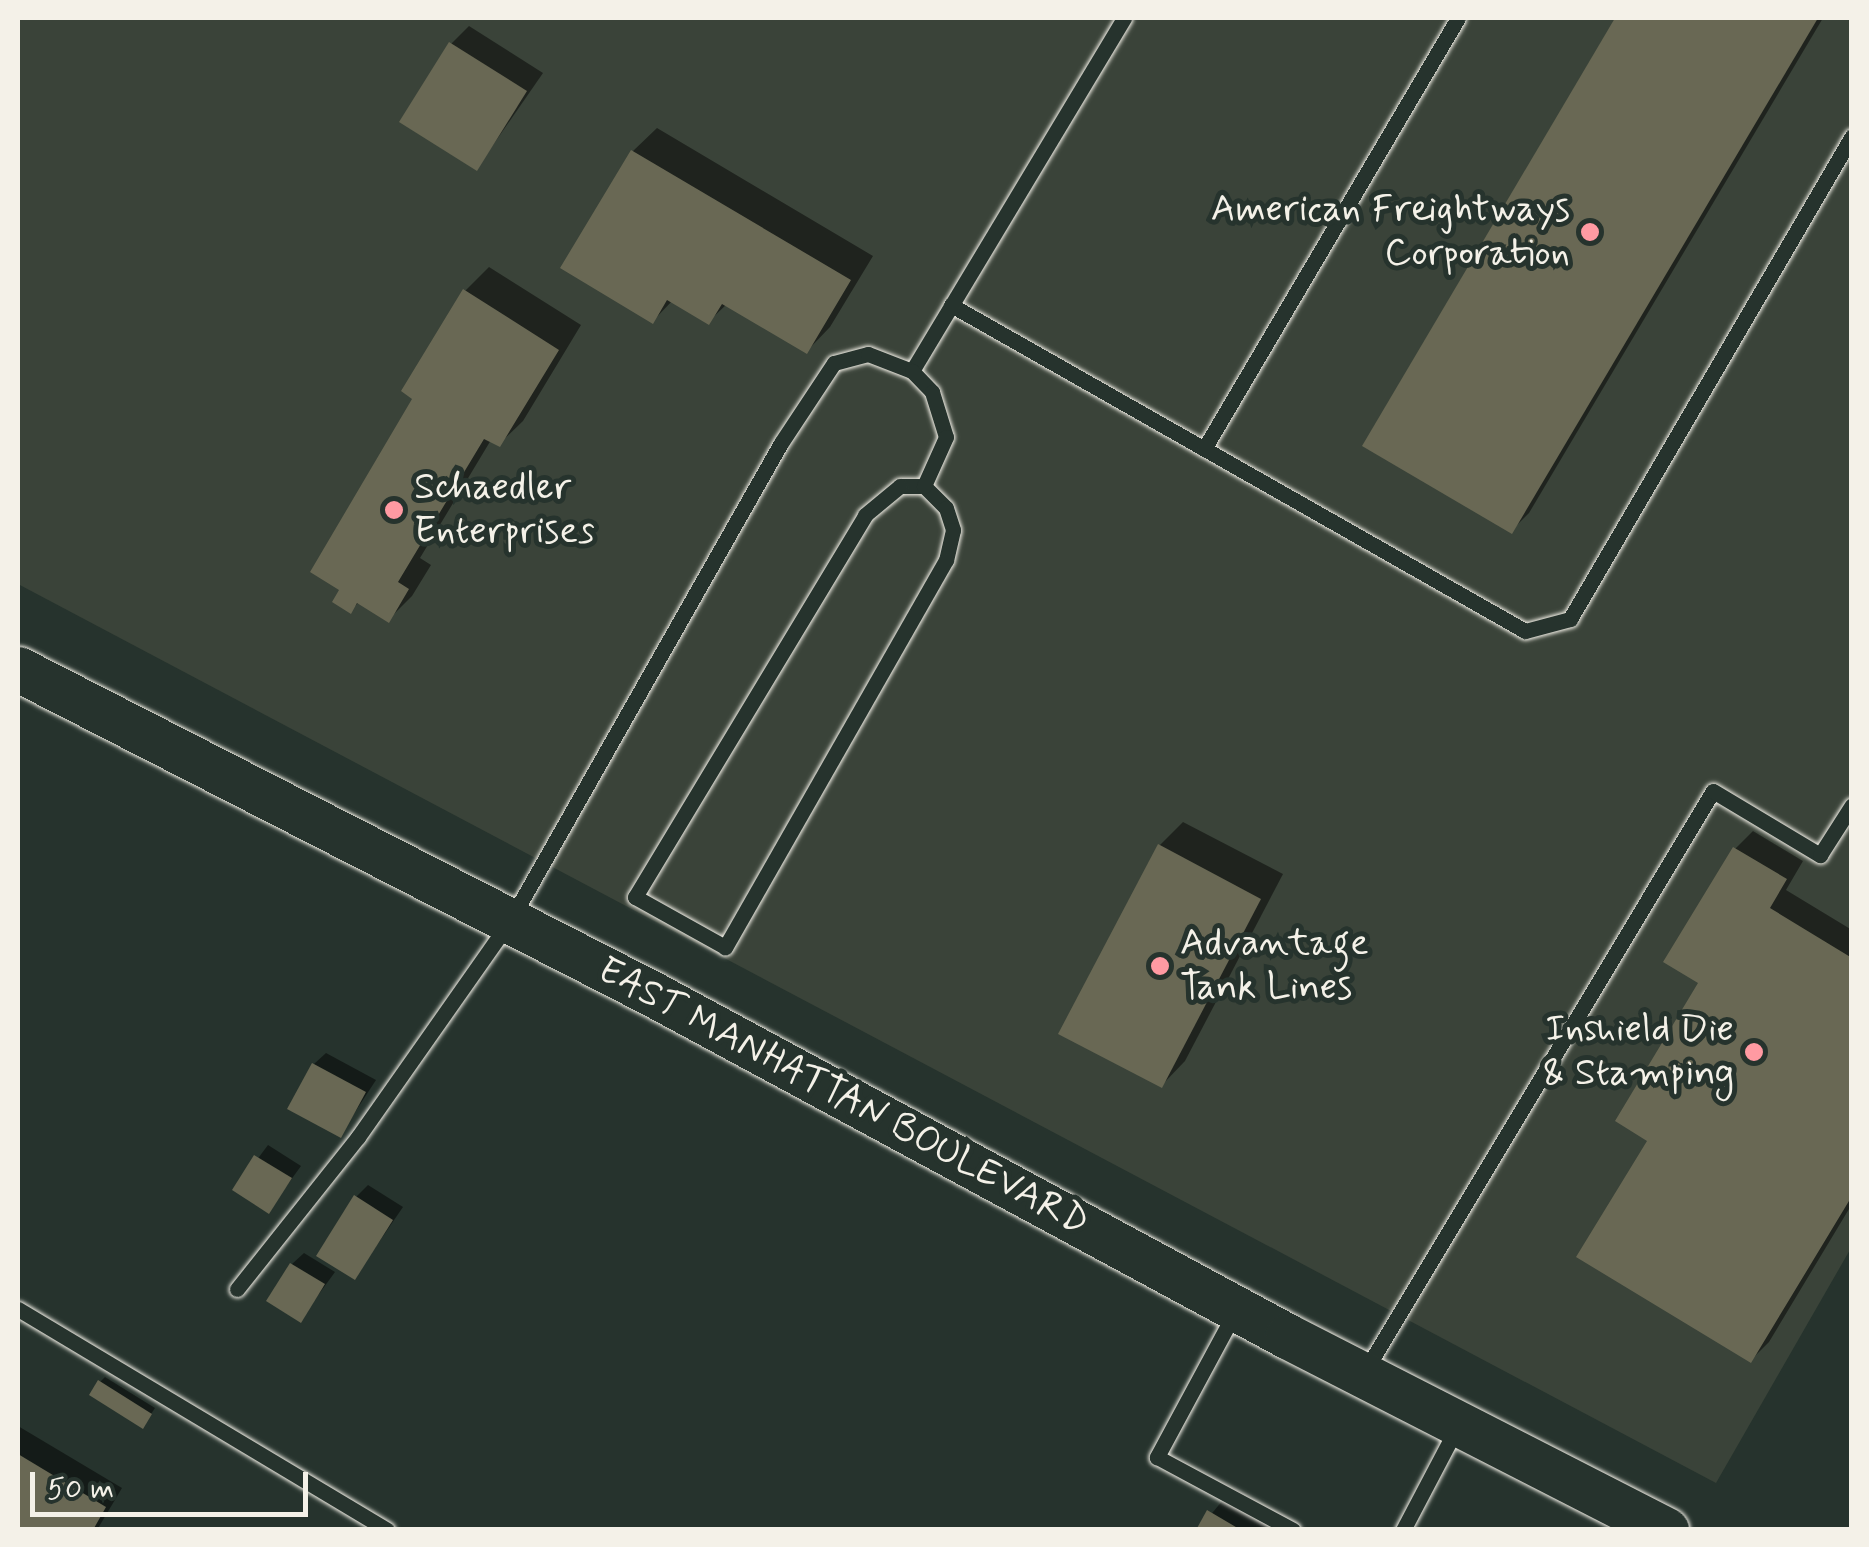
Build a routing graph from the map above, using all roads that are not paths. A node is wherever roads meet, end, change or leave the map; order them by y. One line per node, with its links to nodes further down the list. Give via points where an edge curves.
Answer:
1 (1124, 18): 4 (lane)
2 (1458, 18): 6 (lane)
3 (1852, 136): 6 (lane, via 1570,619 1525,631)
4 (951, 305): 5 (lane); 6 (lane)
5 (912, 371): 7 (lane, via 932,392 946,437); 10 (lane, via 868,354 834,364 781,443)
6 (1204, 449)
7 (924, 486): 7 (lane, via 900,486 865,514 635,898 725,947 946,560 953,530 946,508)
8 (18, 669): 10 (street, EAST MANHATTAN BOULEVARD)
9 (1852, 805): 14 (lane, via 1820,856 1713,791)
10 (510, 920): 11 (lane, via 358,1136); 13 (street, EAST MANHATTAN BOULEVARD)
11 (237, 1289)
12 (18, 1308): 16 (lane)
13 (1237, 1309): 14 (street, EAST MANHATTAN BOULEVARD); 17 (lane, via 1157,1457)
14 (1363, 1375): 15 (street, EAST MANHATTAN BOULEVARD)
15 (1459, 1424): 18 (lane); 19 (street, EAST MANHATTAN BOULEVARD)
16 (387, 1530)
17 (1293, 1530)
18 (1403, 1530)
19 (1666, 1530)

